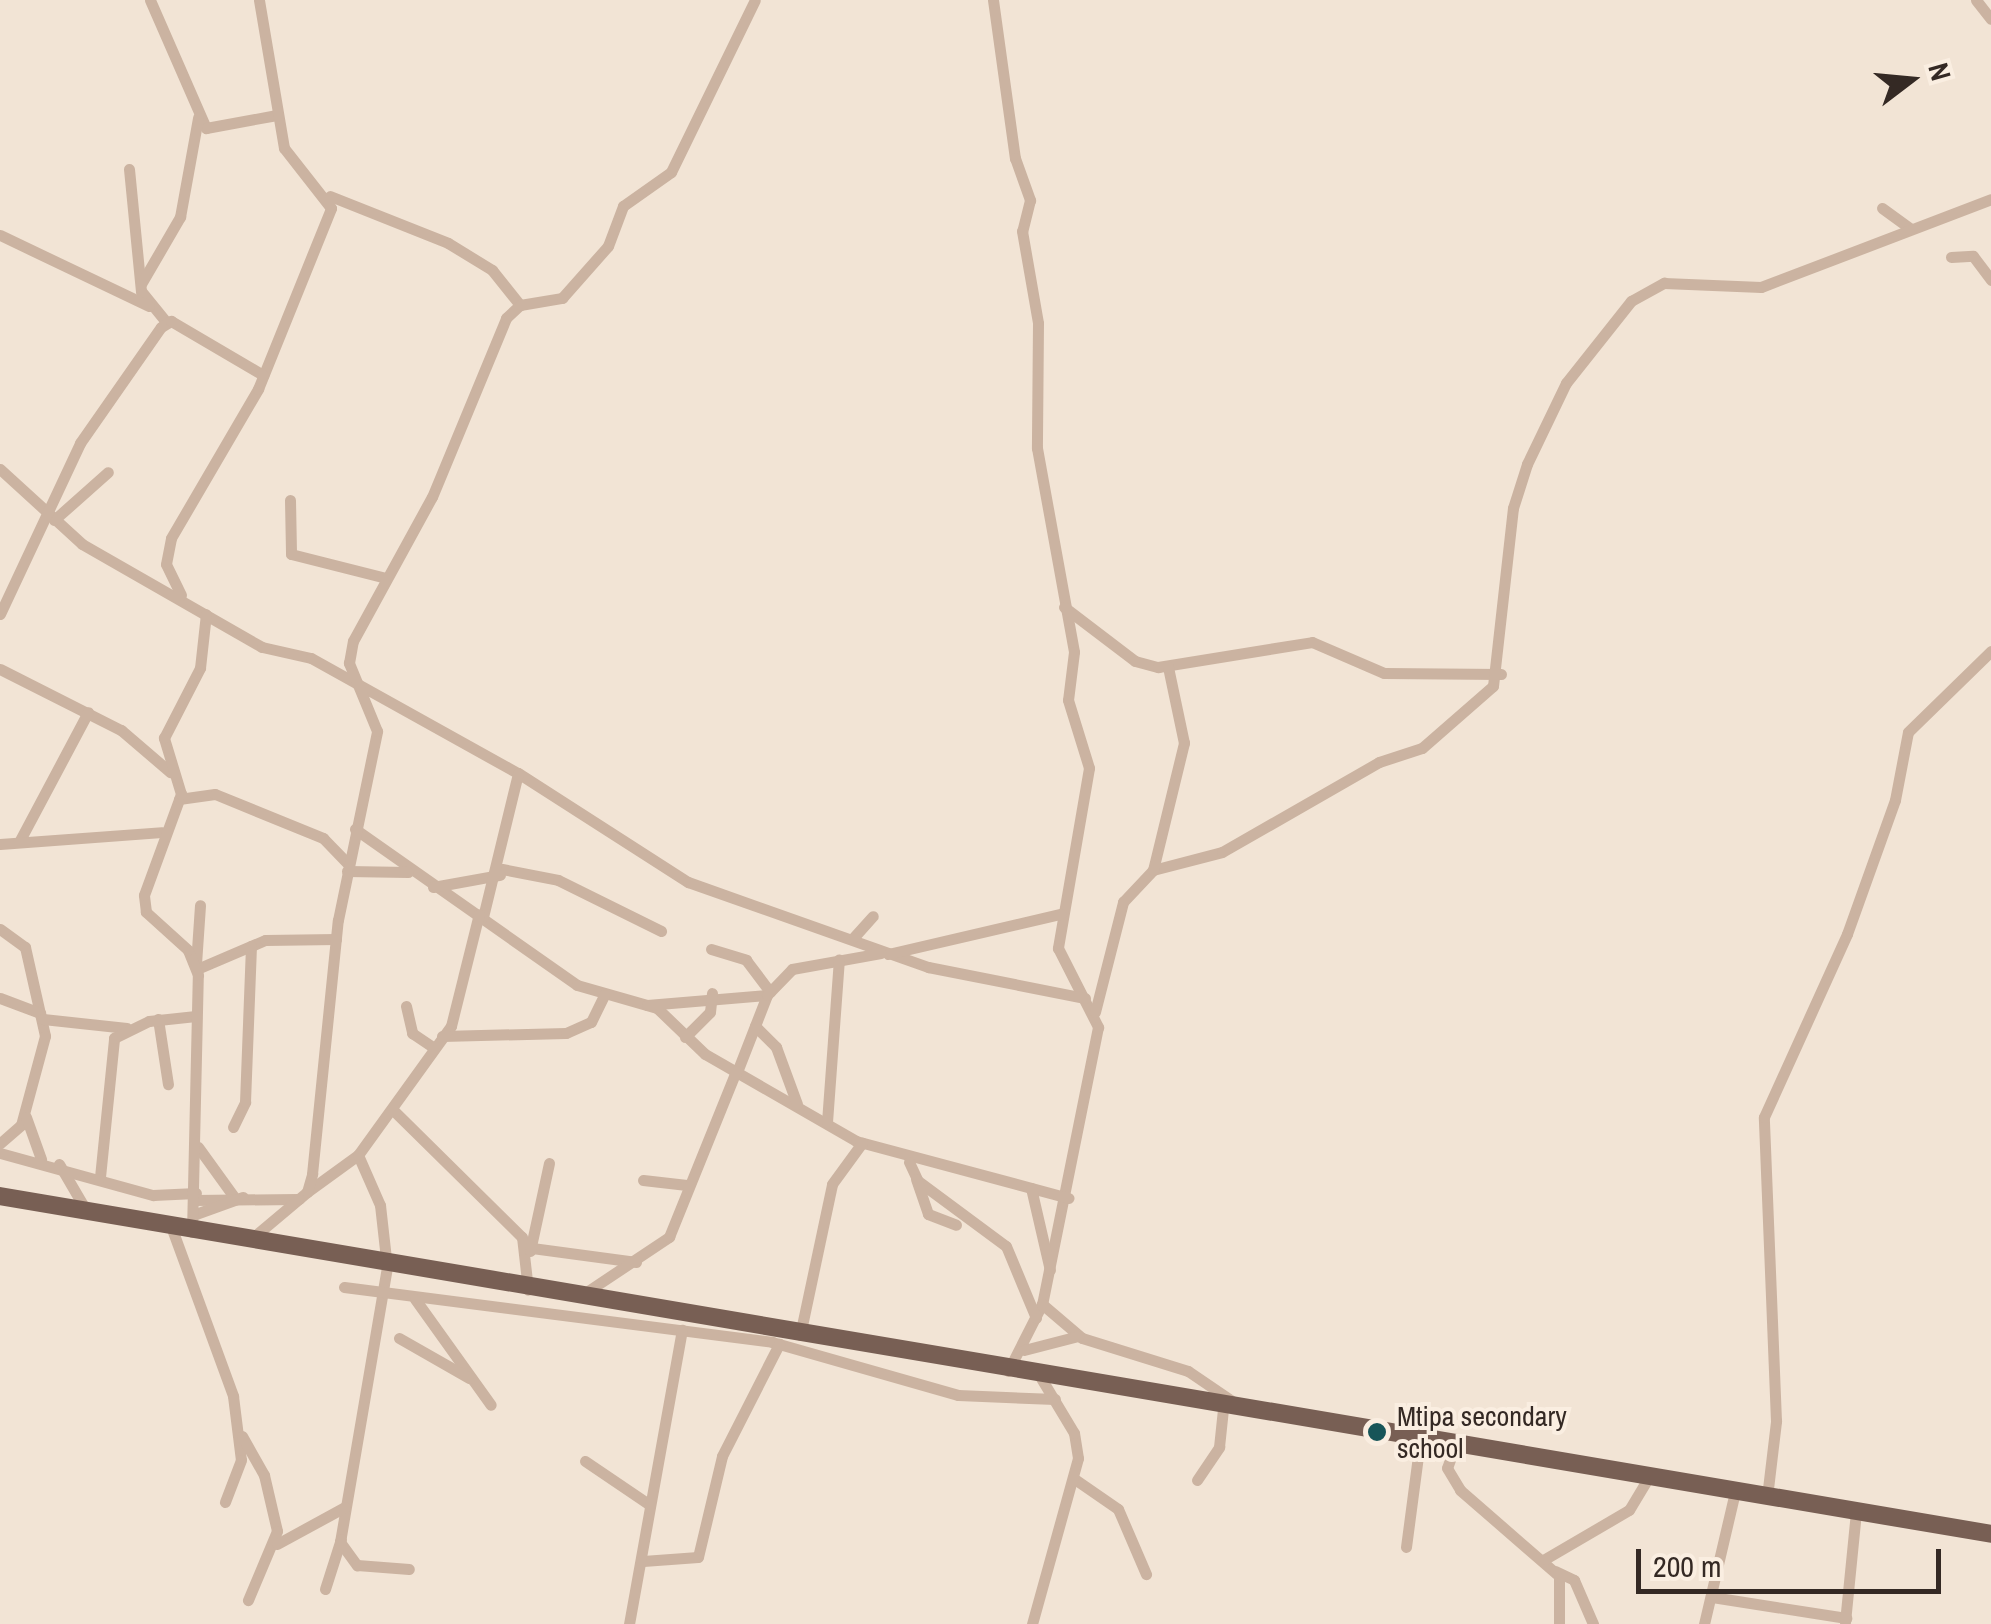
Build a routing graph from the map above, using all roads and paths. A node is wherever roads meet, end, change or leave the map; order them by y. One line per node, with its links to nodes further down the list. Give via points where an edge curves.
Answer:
1 (150, 0): 8 (street)
2 (259, 0): 7 (street)
3 (755, 0): 18 (street, via 670,172 623,206 608,246 562,298)
4 (993, 0): 28 (street, via 1015,158 1030,200 1022,223 1038,323 1037,448)
5 (1976, 0): 6 (street)
6 (1991, 19)
7 (277, 116): 8 (street, via 220,130); 10 (street, via 292,162)
8 (198, 117): 17 (street, via 180,217)
9 (129, 168): 17 (street)
10 (330, 196): 18 (street, via 448,243 492,270); 21 (street)
11 (1991, 199): 13 (street)
12 (1882, 208): 13 (street)
13 (1910, 228): 34 (street, via 1761,286 1664,284 1609,324 1552,404 1513,508)
14 (0, 235): 19 (street)
15 (1951, 257): 16 (street, via 1973,256)
16 (1991, 280)
17 (140, 284): 19 (street)
18 (520, 305): 26 (street)
19 (149, 306): 20 (street)
20 (166, 322): 21 (street); 25 (street, via 86,434)
21 (264, 374): 27 (street, via 170,538 166,564)
22 (0, 470): 25 (street)
23 (108, 472): 25 (street)
24 (290, 500): 26 (street, via 291,554)
25 (51, 516): 27 (street); 29 (street)
26 (386, 578): 35 (street, via 350,650)
27 (184, 599): 30 (street)
28 (1064, 607): 32 (street, via 1135,661); 53 (street, via 1074,652 1068,700 1089,768)
29 (0, 614)
30 (206, 614): 35 (street); 38 (street, via 200,668 166,730)
31 (1991, 651): 146 (street, via 1908,732 1895,800 1847,934 1764,1117 1776,1421)
32 (1168, 667): 34 (street, via 1312,642 1375,672); 48 (street, via 1184,743)
33 (0, 669): 36 (street)
34 (1500, 674): 48 (street, via 1422,748 1379,762 1222,852)
35 (360, 690): 37 (street); 39 (street, via 376,720)
36 (88, 712): 38 (street); 43 (street)
37 (518, 773): 50 (street); 58 (street, via 688,882)
38 (174, 776): 40 (street)
39 (368, 795): 42 (street); 46 (street)
40 (179, 799): 41 (street); 44 (street, via 215,794)
41 (162, 832): 43 (street); 64 (street, via 146,912)
42 (354, 832): 44 (street); 46 (street); 47 (street)
43 (20, 842): 45 (street)
44 (327, 842): 47 (street)
45 (0, 844)
46 (378, 847): 49 (street)
47 (347, 867): 49 (street); 59 (street)
48 (1153, 870): 72 (street, via 1123,902)
49 (408, 872): 51 (street)
50 (501, 872): 51 (street); 54 (street); 57 (street, via 558,880)
51 (433, 888): 54 (street)
52 (200, 905): 64 (street)
53 (1060, 914): 62 (street); 69 (street, via 1062,967)
54 (481, 915): 67 (street); 78 (street)
55 (873, 916): 58 (street)
56 (0, 929): 73 (street, via 25,947)
57 (661, 931)
58 (854, 936): 62 (street)
59 (336, 939): 60 (street); 102 (street)
60 (251, 946): 64 (street); 87 (street, via 245,1102)
61 (711, 949): 66 (street, via 746,960)
62 (886, 953): 63 (street); 69 (street)
63 (839, 959): 66 (street, via 800,963); 86 (street)
64 (197, 967): 74 (street)
65 (712, 993): 66 (street); 70 (street); 79 (street, via 710,1012)
66 (769, 994): 76 (street)
67 (604, 995): 70 (street); 78 (street, via 591,1022 566,1033)
68 (0, 998): 73 (street)
69 (1085, 998): 72 (street)
70 (646, 1005): 79 (street)
71 (406, 1006): 80 (street, via 412,1033)
72 (1095, 1012): 106 (street)
73 (42, 1016): 77 (street); 85 (street)
74 (196, 1016): 75 (street); 90 (street)
75 (158, 1020): 77 (street); 82 (street)
76 (755, 1026): 81 (street); 83 (street, via 776,1047)
77 (128, 1028): 97 (street, via 110,1048)
78 (442, 1036): 80 (street)
79 (685, 1037): 81 (street)
80 (434, 1047): 84 (street)
81 (736, 1072): 83 (street); 100 (street)
82 (168, 1084)
83 (797, 1104): 86 (street)
84 (392, 1109): 92 (street); 112 (street)
85 (25, 1113): 88 (street); 93 (street)
86 (828, 1122): 89 (street)
87 (233, 1127)
88 (0, 1143)
89 (862, 1143): 94 (street); 126 (street, via 832,1184)
90 (198, 1147): 104 (street); 105 (street)
91 (0, 1153): 93 (street)
92 (358, 1155): 102 (street); 114 (street, via 380,1205)
93 (41, 1159): 96 (street)
94 (909, 1162): 98 (street); 101 (street)
95 (549, 1163): 112 (street)
96 (59, 1164): 97 (street); 107 (street)
97 (100, 1177): 104 (street, via 153,1195)
98 (916, 1178): 109 (street, via 928,1214); 123 (street, via 1006,1246)
99 (643, 1180): 100 (street)
100 (688, 1185): 113 (street, via 669,1237)
101 (1030, 1188): 106 (street); 115 (street)
102 (303, 1195): 105 (street); 111 (street)
103 (0, 1196): 107 (main road)
104 (196, 1196): 105 (street); 108 (street)
105 (239, 1197): 108 (street)
106 (1068, 1198): 115 (street)
107 (88, 1213): 110 (main road)
108 (193, 1224): 110 (main road); 111 (main road)
109 (956, 1225)
110 (172, 1229): 138 (street)
111 (246, 1242): 114 (main road)
112 (531, 1250): 113 (street); 117 (street)
113 (636, 1262): 119 (street)
114 (387, 1267): 117 (main road); 118 (street)
115 (1050, 1270): 122 (street)
116 (344, 1287): 118 (street)
117 (528, 1290): 119 (main road)
118 (380, 1294): 120 (street); 149 (street)
119 (580, 1297): 126 (main road)
120 (416, 1298): 121 (street); 124 (street)
121 (452, 1302): 124 (street); 125 (street)
122 (1042, 1304): 123 (street); 127 (street)
123 (1037, 1321): 130 (street)
124 (438, 1327): 132 (street)
125 (682, 1330): 129 (street); 148 (street)
126 (800, 1336): 131 (main road)
127 (1078, 1336): 130 (street); 137 (street, via 1188,1371)
128 (399, 1338): 132 (street)
129 (779, 1344): 134 (street, via 958,1395); 156 (street, via 722,1456 698,1557)
130 (1024, 1350): 131 (street)
131 (1008, 1372): 133 (main road)
132 (469, 1378): 135 (street)
133 (1041, 1378): 134 (street); 136 (main road)
134 (1056, 1399): 143 (street, via 1074,1433)
135 (491, 1405)
136 (1223, 1408): 137 (main road); 144 (street, via 1220,1447)
137 (1246, 1412): 139 (main road)
138 (240, 1433): 147 (street, via 241,1460); 153 (street, via 264,1475)
139 (1420, 1440): 140 (main road); 154 (street)
140 (1455, 1446): 142 (main road); 155 (street, via 1447,1468 1460,1490)
141 (585, 1461): 148 (street)
142 (1648, 1478): 145 (main road); 155 (street, via 1629,1510)
143 (1076, 1480): 159 (street, via 1118,1509); 165 (street)
144 (1197, 1480)
145 (1735, 1492): 146 (main road); 161 (street)
146 (1767, 1497): 150 (main road)
147 (225, 1502)
148 (650, 1505): 156 (street)
149 (344, 1507): 152 (street); 153 (street)
150 (1856, 1512): 151 (main road); 163 (street)
151 (1991, 1534)
152 (341, 1539): 157 (street, via 357,1565); 160 (street)
153 (277, 1544): 162 (street)
154 (1406, 1547)
155 (1545, 1559): 158 (street)
156 (643, 1561): 164 (street)
157 (409, 1569)
158 (1555, 1572): 166 (street); 167 (street, via 1574,1580)
159 (1146, 1574)
160 (324, 1589)
161 (1712, 1597): 163 (street); 168 (street)
162 (248, 1600)
163 (1845, 1621)
164 (629, 1624)
165 (1032, 1624)
166 (1559, 1624)
167 (1593, 1624)
168 (1704, 1624)

